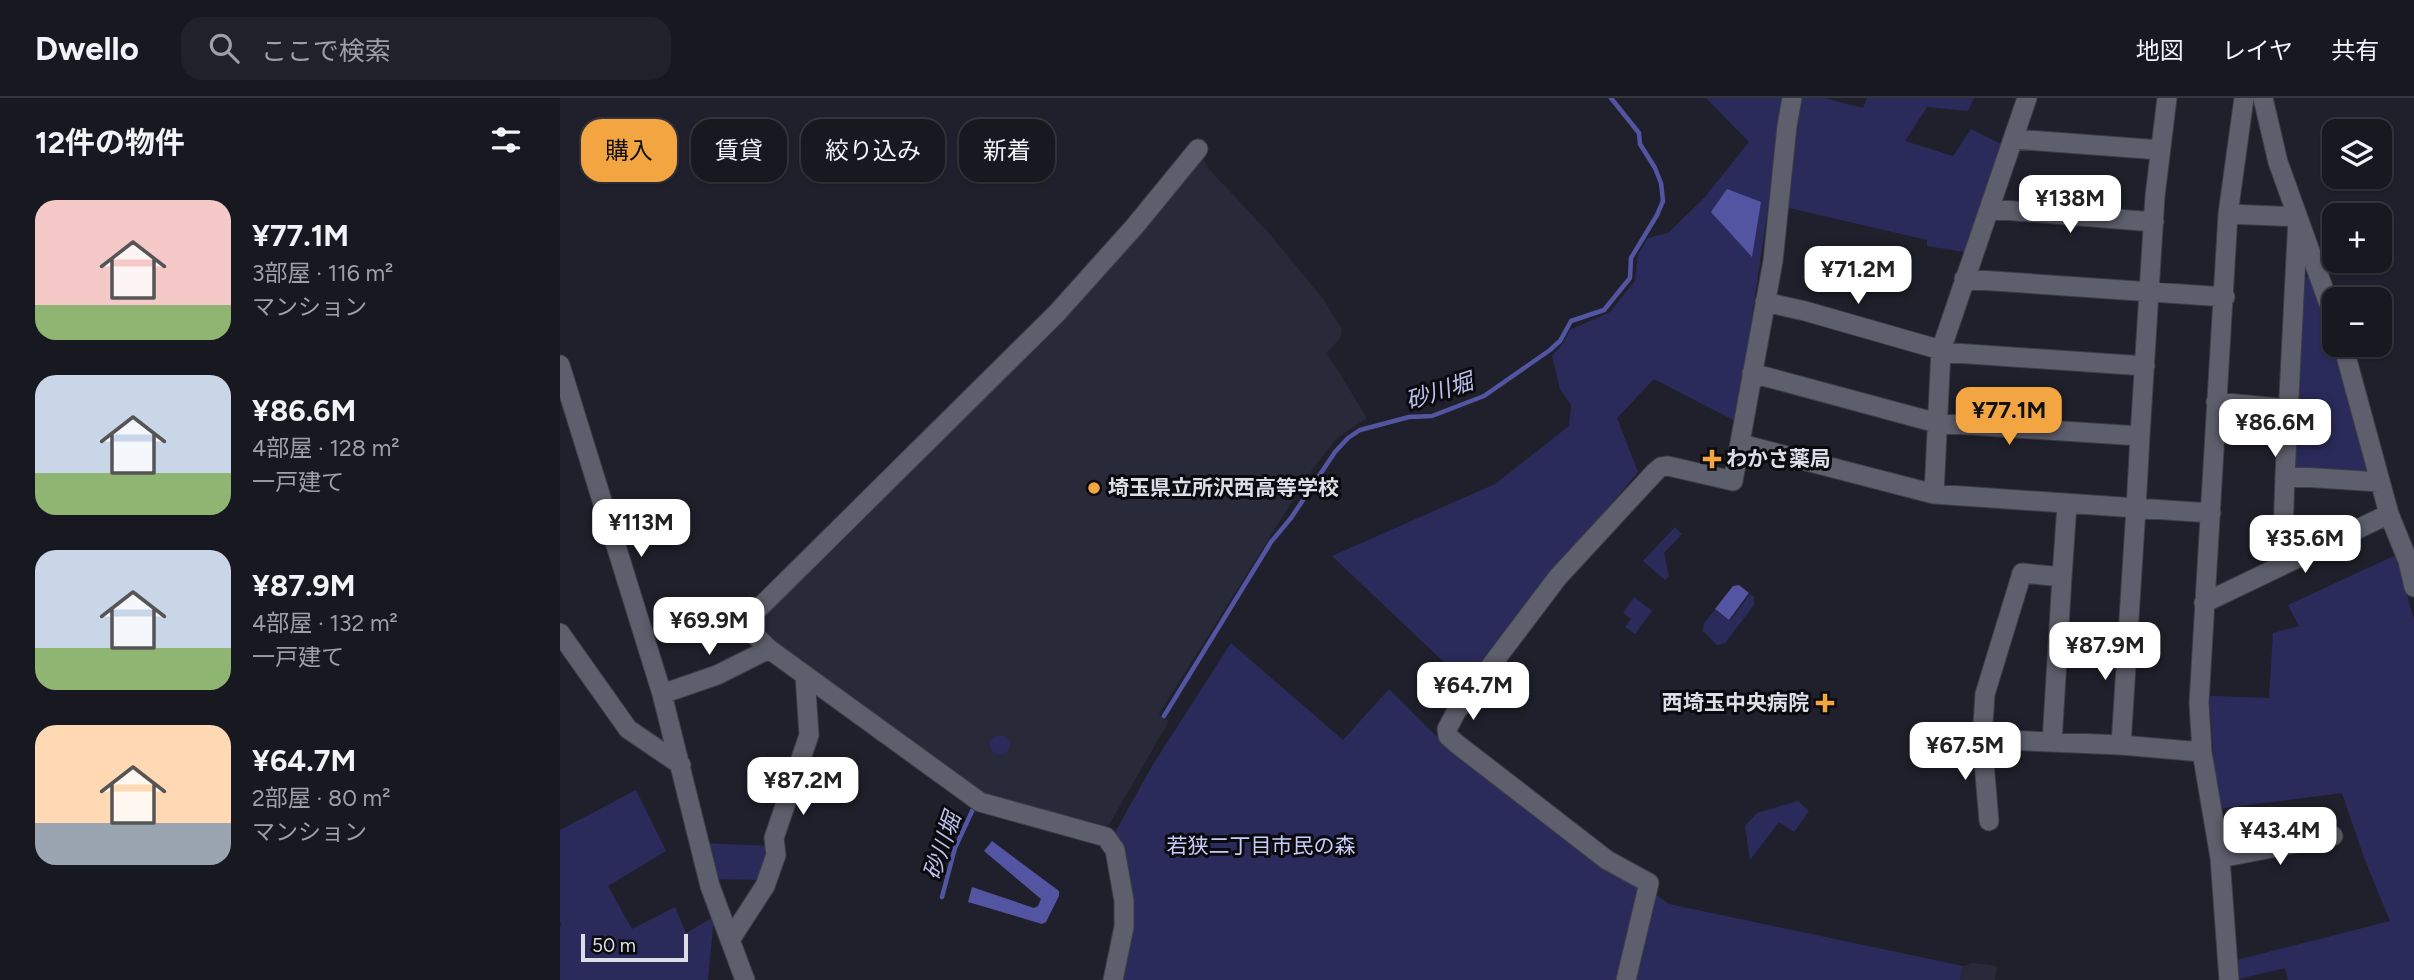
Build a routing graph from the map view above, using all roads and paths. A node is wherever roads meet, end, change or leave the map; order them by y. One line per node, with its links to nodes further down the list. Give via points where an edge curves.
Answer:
1 (1792, 98): 17 (street)
2 (2027, 98): 6 (street)
3 (2167, 98): 8 (street)
4 (2244, 98): 10 (street)
5 (2263, 98): 11 (street, via 2278,162)
6 (2014, 139): 8 (street); 9 (street)
7 (1198, 149): 40 (street, via 1057,313 743,624)
8 (2160, 150): 12 (street)
9 (1990, 209): 12 (street); 13 (street)
10 (2228, 214): 11 (street); 16 (street)
11 (2298, 217): 14 (street); 24 (street)
12 (2154, 222): 15 (street)
13 (1964, 279): 15 (street); 18 (street)
14 (2323, 287)
15 (2150, 293): 16 (street); 21 (street)
16 (2225, 297): 23 (street)
17 (1765, 302): 18 (street); 22 (street)
18 (1941, 351): 21 (street); 25 (street)
19 (2346, 357): 29 (street)
20 (560, 365): 42 (street)
21 (2145, 366): 26 (street)
22 (1752, 373): 25 (street); 27 (street)
23 (2216, 402): 24 (street); 33 (street)
24 (2290, 410): 28 (street)
25 (1937, 423): 26 (street); 30 (street)
26 (2140, 436): 32 (street)
27 (1741, 444): 30 (street); 54 (street, via 1733,481 1668,466 1655,472 1550,586 1447,729 1457,744 1607,860 1649,883)
28 (2286, 476): 29 (street); 35 (street)
29 (2380, 482): 34 (street)
30 (1934, 494): 31 (street)
31 (2067, 504): 32 (street); 36 (street)
32 (2136, 508): 33 (street); 45 (street)
33 (2211, 513): 38 (street)
34 (2389, 514): 35 (street); 37 (street)
35 (2283, 564): 38 (street)
36 (2062, 577): 43 (street, via 2022,573 1985,694); 44 (street)
37 (2414, 587)
38 (2204, 603): 46 (street, via 2199,704)
39 (560, 633): 47 (street, via 628,729)
40 (769, 649): 41 (street); 42 (street, via 717,675)
41 (805, 675): 51 (street, via 809,735 774,838 776,855 765,886); 53 (street, via 980,802 1106,837 1115,850 1124,901 1124,928)
42 (662, 694): 47 (street)
43 (1982, 739): 44 (street); 48 (street)
44 (2052, 742): 45 (street)
45 (2121, 745): 46 (street)
46 (2202, 752): 50 (street)
47 (681, 765): 51 (street, via 710,886)
48 (1989, 821)
49 (2333, 836): 50 (street)
50 (2220, 858): 55 (street)
51 (730, 940): 52 (street)
52 (745, 980)
53 (1113, 980)
54 (1626, 980)
55 (2229, 980)

